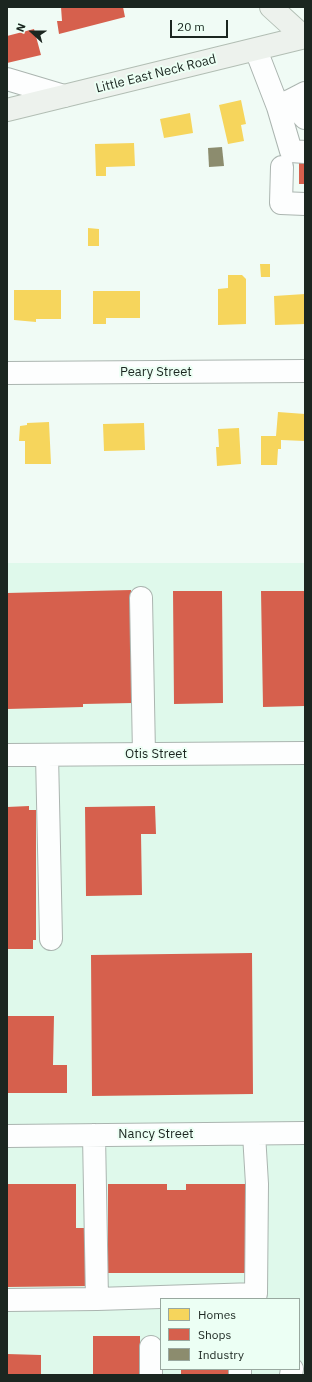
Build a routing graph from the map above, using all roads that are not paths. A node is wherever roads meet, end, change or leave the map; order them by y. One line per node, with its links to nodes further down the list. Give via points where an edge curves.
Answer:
1 (271, 7): 2 (main road)
2 (304, 37): 3 (main road, Little East Neck Road)
3 (256, 50): 5 (main road, Little East Neck Road); 6 (street)
4 (7, 79): 5 (street)
5 (64, 96): 7 (main road, Little East Neck Road)
6 (295, 100): 8 (street); 9 (street, via 291,151)
7 (7, 110)
8 (305, 118)
9 (305, 152)
10 (282, 167): 11 (street, via 281,203)
11 (305, 204)
12 (305, 371): 13 (street, Peary Street)
13 (7, 373)
14 (141, 598): 16 (street)
15 (305, 753): 16 (street, Otis Street)
16 (144, 754): 18 (street, Otis Street)
17 (7, 755): 18 (street, Otis Street)
18 (47, 755): 19 (street)
19 (51, 939)
20 (305, 1133): 21 (street, Nancy Street)
21 (254, 1134): 22 (street, Nancy Street); 24 (street, via 257,1184 256,1294)
22 (94, 1135): 23 (street, Nancy Street); 24 (street)
23 (7, 1136)
24 (97, 1299): 25 (street)
25 (7, 1300)
26 (151, 1347): 27 (street)
27 (151, 1375)

